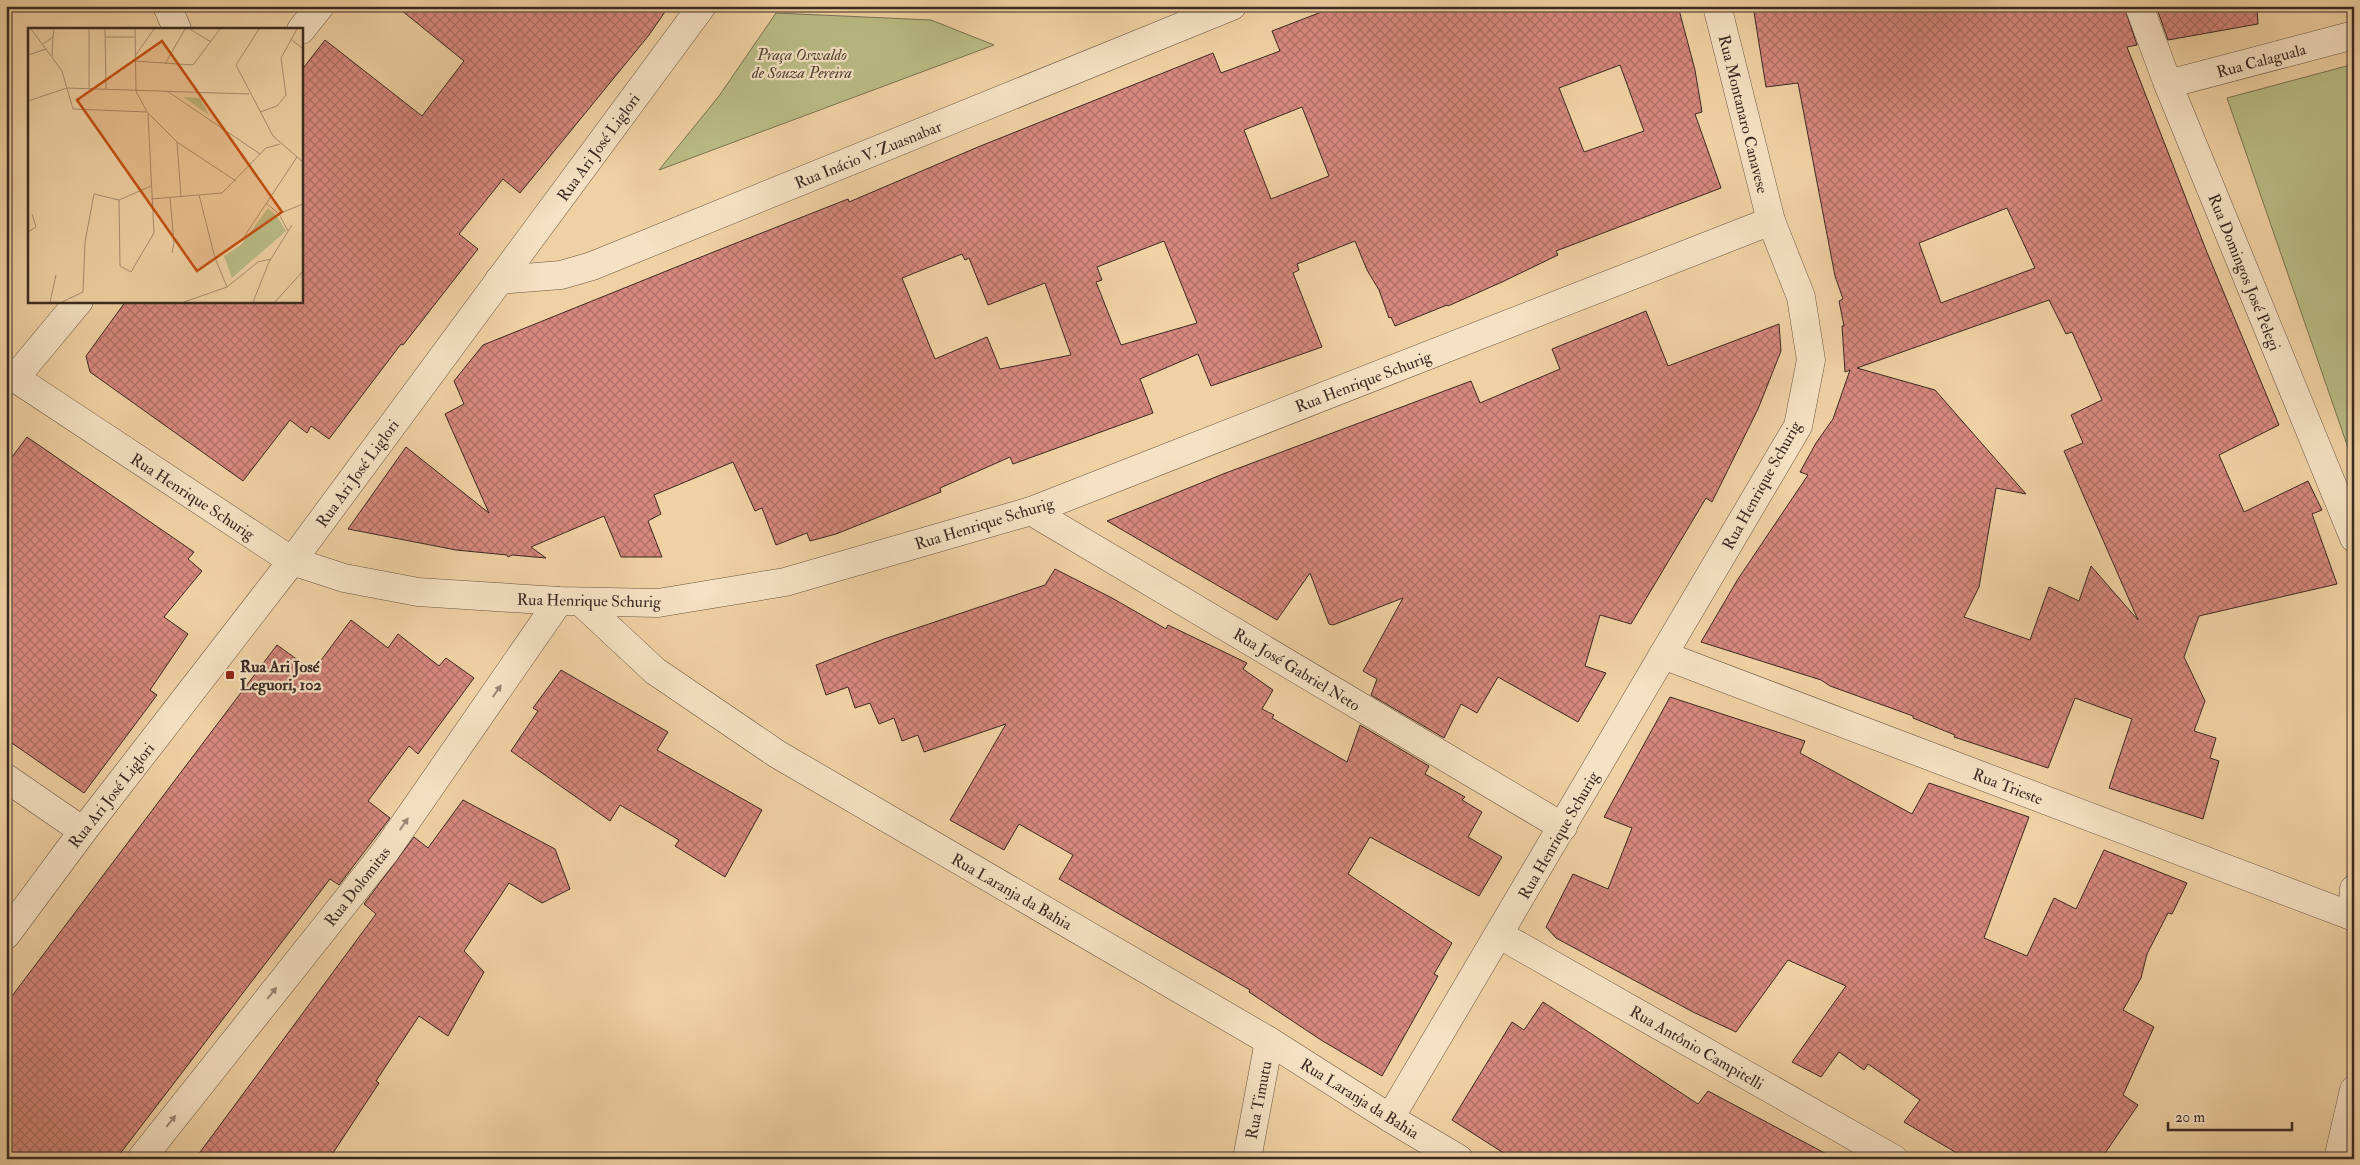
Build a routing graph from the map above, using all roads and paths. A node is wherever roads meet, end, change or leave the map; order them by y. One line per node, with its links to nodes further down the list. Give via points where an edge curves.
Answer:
1 (167, 6): 7 (street)
2 (320, 6): 8 (street)
3 (702, 6): 12 (street, Rua Ari José Liglori)
4 (1232, 6): 12 (street, Rua Inácio V. Zuasnabar, via 592,266 561,275)
5 (1718, 6): 11 (street, Rua Montanaro Canavese)
6 (2139, 6): 10 (street, Rua Domingos José Pelegi)
7 (177, 28)
8 (302, 29)
9 (2354, 35): 10 (street, Rua Calaguala)
10 (2168, 84): 16 (street, Rua Domingos José Pelegi)
11 (1771, 221): 15 (street, Rua Henrique Schurig); 19 (street, Rua Henrique Schurig, via 1801,297 1810,360 1798,426)
12 (500, 280): 17 (street, Rua Ari José Liglori)
13 (78, 302): 14 (street)
14 (11, 375): 17 (street, Rua Henrique Schurig)
15 (1031, 511): 18 (street, Rua Henrique Schurig, via 785,582 658,603); 21 (street, Rua José Gabriel Neto)
16 (2354, 538)
17 (292, 561): 18 (street, Rua Henrique Schurig, via 344,578 418,592); 22 (street, Rua Ari José Liglori)
18 (570, 602): 27 (street, Rua Laranja da Bahia, via 655,671 777,754); 30 (street, Rua Dolomitas, one-way to 18, via 385,852)
19 (1663, 656): 21 (street, Rua Henrique Schurig); 24 (street, Rua Trieste)
20 (6, 778): 22 (street)
21 (1563, 828): 26 (street, Rua Henrique Schurig)
22 (83, 831): 25 (street, Rua Ari José Liglori)
23 (2354, 889): 24 (street)
24 (2353, 916)
25 (6, 935)
26 (1500, 935): 29 (street, Rua Henrique Schurig); 33 (street, Rua Antônio Campitelli)
27 (1269, 1041): 29 (street, Rua Laranja da Bahia); 31 (street, Rua Timutu)
28 (2354, 1090): 34 (street)
29 (1390, 1118): 32 (street, Rua Laranja da Bahia)
30 (140, 1159)
31 (1247, 1159)
32 (1459, 1159)
33 (1894, 1159)
34 (2338, 1159)

